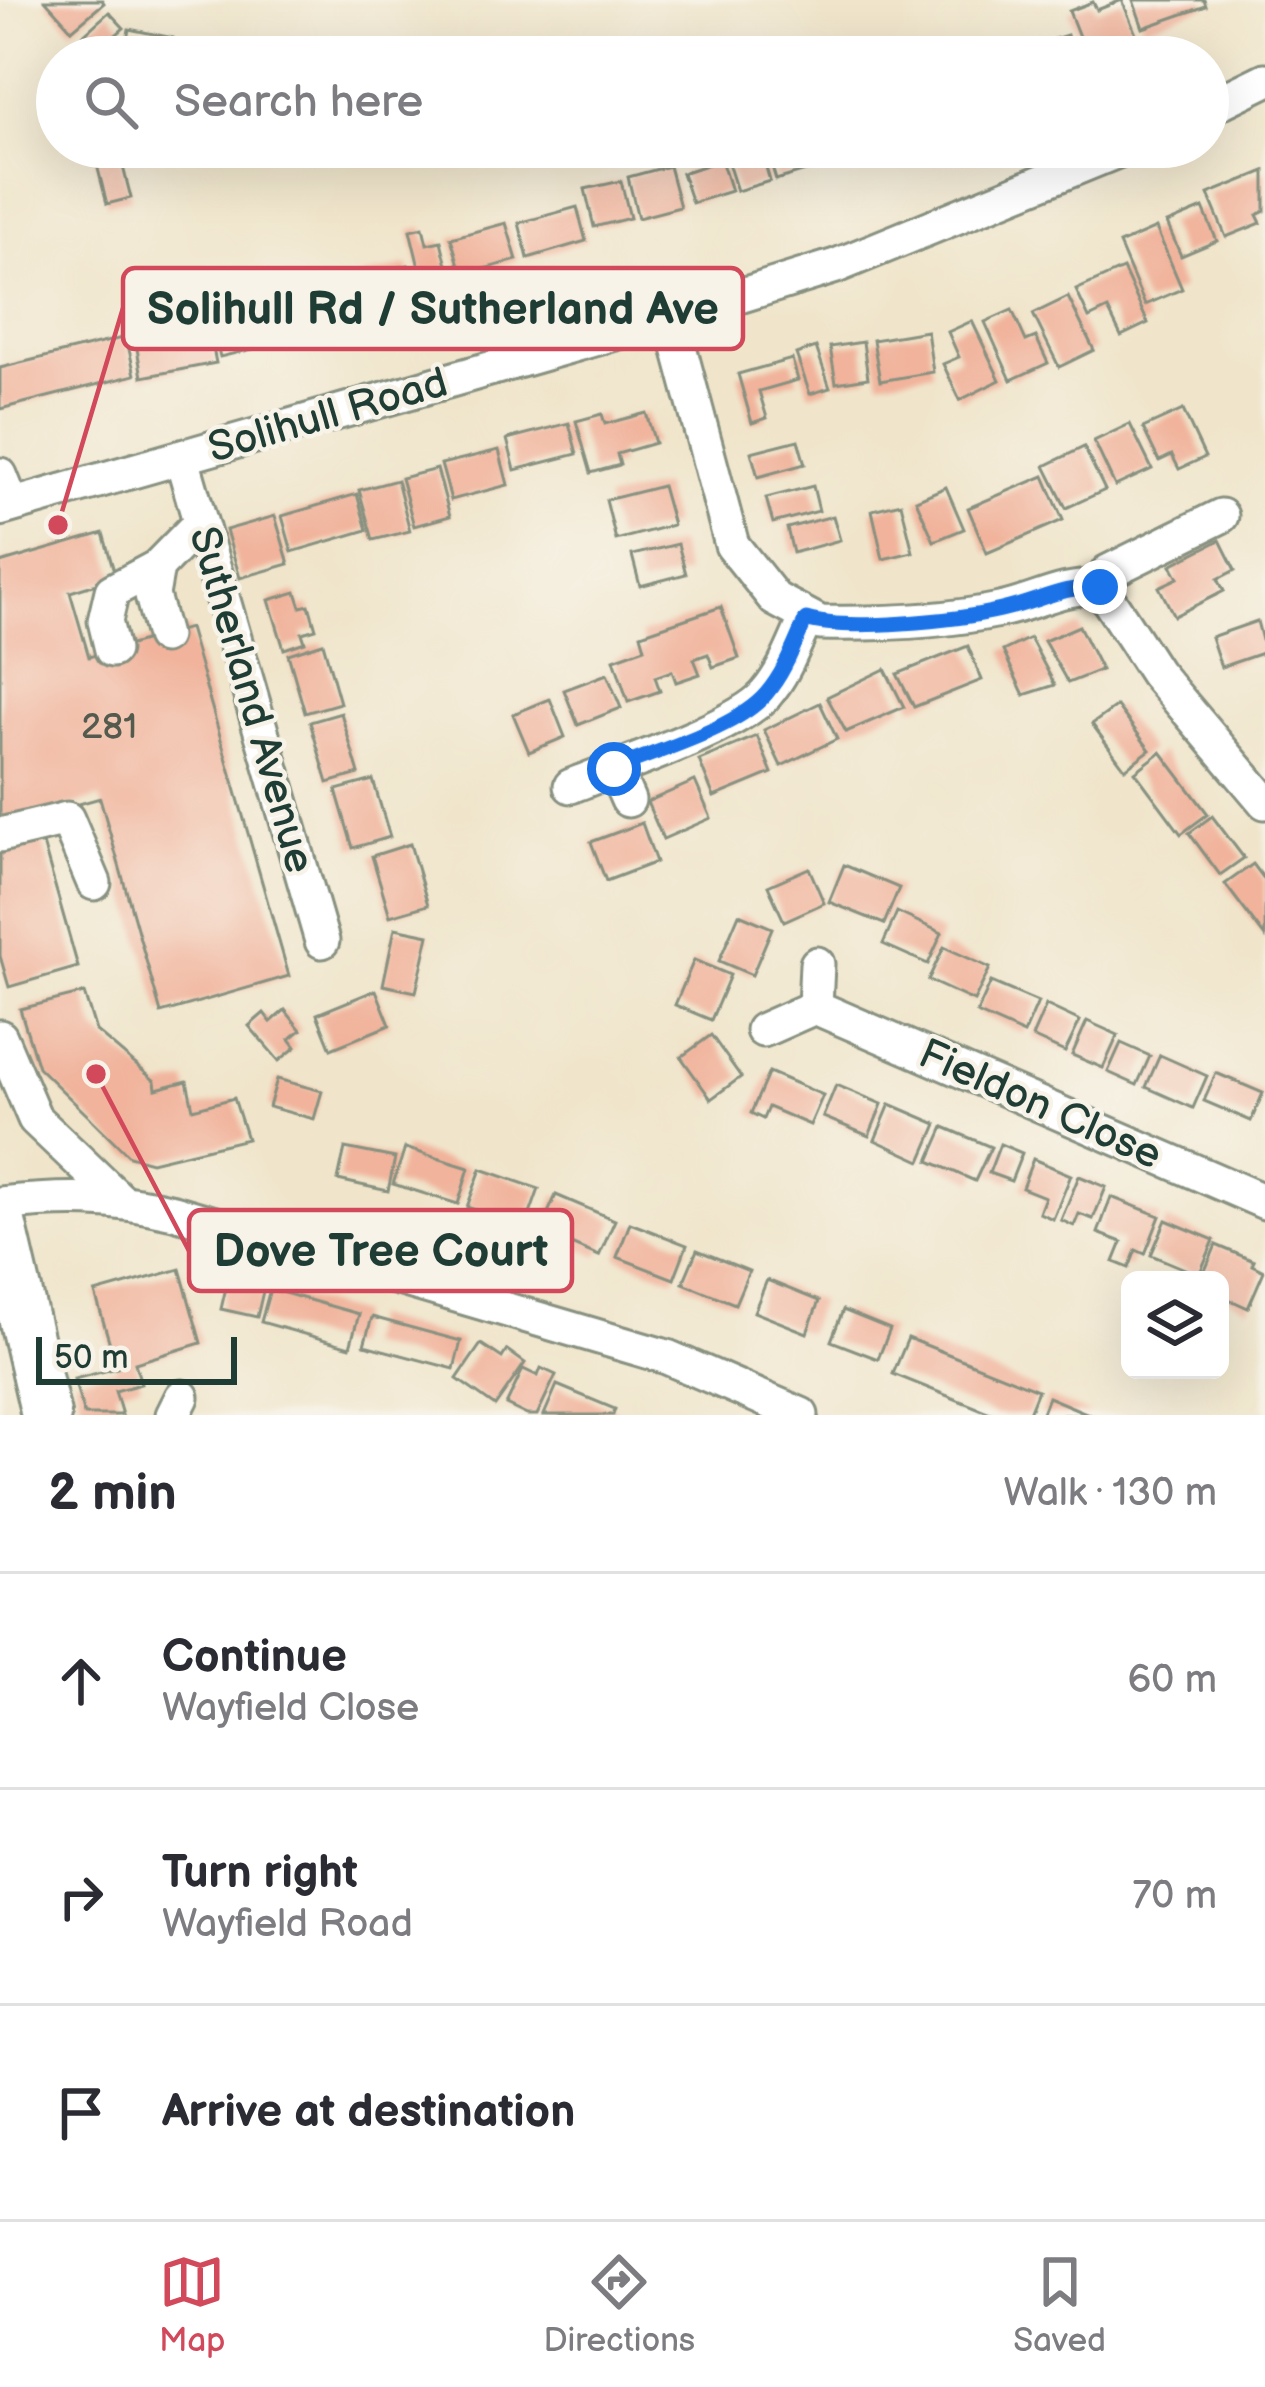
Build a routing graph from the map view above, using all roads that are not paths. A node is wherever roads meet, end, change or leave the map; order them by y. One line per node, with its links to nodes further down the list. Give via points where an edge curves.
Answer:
1 (1265, 80): 2 (street)
2 (1229, 98)
3 (1076, 168): 4 (street, Solihull Road, via 836,266)
4 (671, 317): 5 (street, Solihull Road); 11 (street, via 732,545 775,599)
5 (182, 459): 6 (street, Solihull Road); 8 (street, Sutherland Avenue)
6 (4, 496)
7 (1221, 516): 10 (street, via 1108,572)
8 (200, 524): 9 (street); 20 (street, Sutherland Avenue)
9 (157, 567): 12 (street, via 152,596); 13 (street, via 112,592 105,620)
10 (1100, 587): 11 (street, via 1070,586 998,611 846,624); 17 (street, via 1156,673)
11 (806, 619): 14 (street, via 763,698)
12 (163, 636)
13 (112, 650)
14 (614, 769): 15 (street); 16 (street)
15 (571, 786)
16 (628, 800)
17 (1265, 802)
18 (0, 835): 19 (street, via 67,820)
19 (94, 883)
20 (322, 941)
21 (817, 964): 22 (street)
22 (815, 1007): 23 (street); 26 (street, Fieldon Close)
23 (763, 1030)
24 (0, 1037): 25 (street, via 35,1118)
25 (119, 1199): 27 (street); 32 (street, via 667,1357)
26 (1265, 1202)
27 (0, 1204)
28 (0, 1218): 29 (highway)
29 (7, 1318): 30 (highway); 31 (highway)
30 (35, 1415)
31 (46, 1415)
32 (801, 1415)

